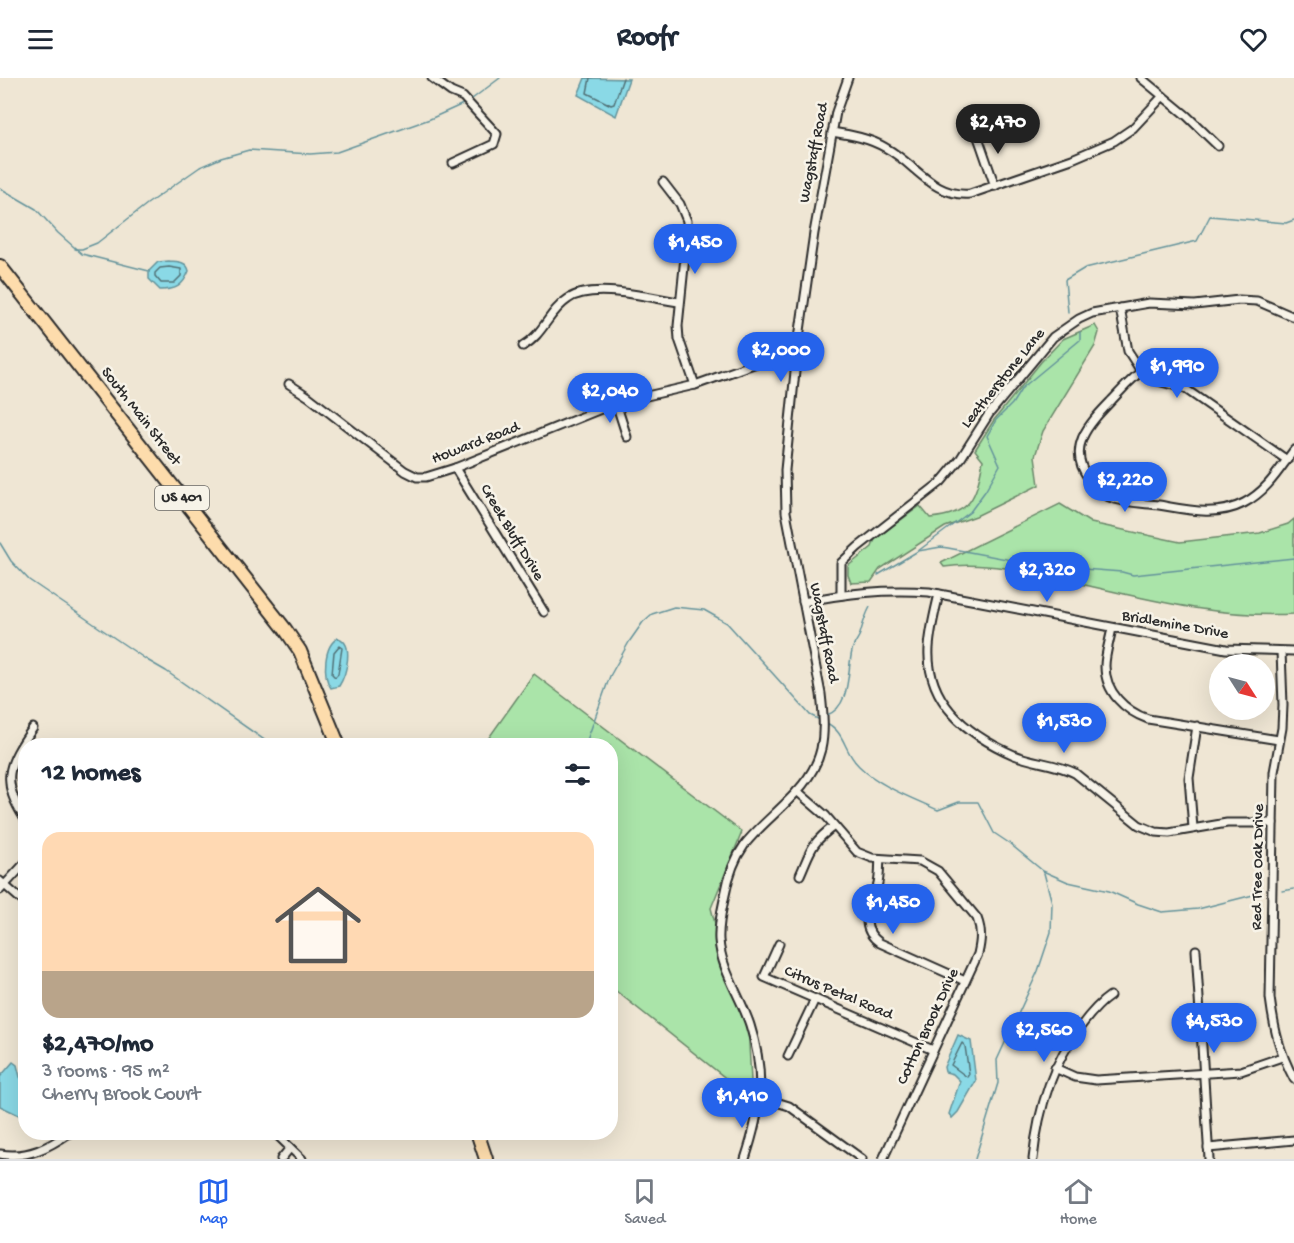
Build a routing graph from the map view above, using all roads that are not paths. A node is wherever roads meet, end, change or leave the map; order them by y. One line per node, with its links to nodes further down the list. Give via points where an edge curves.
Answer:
1 (432, 78): 8 (street, via 463,97 497,134 494,144)
2 (848, 78): 6 (street, Wagstaff Road)
3 (1141, 78): 4 (street)
4 (1163, 96): 7 (street); 10 (street, via 1133,128 1114,141)
5 (980, 125): 10 (street, via 978,137)
6 (832, 132): 10 (street, via 871,140 888,148 940,190 976,193); 16 (street, Wagstaff Road)
7 (1218, 146)
8 (453, 163)
9 (663, 182): 12 (street, via 687,221)
10 (995, 186)
11 (0, 266): 35 (highway, South Main Street / US 401, via 285,629 300,651)
12 (679, 302): 15 (street, via 589,291 568,298 540,333); 19 (street, via 679,339)
13 (1120, 308): 14 (street, Leatherstone Lane, via 1149,303 1195,305 1239,300 1257,301); 17 (street, via 1128,351); 25 (street, Leatherstone Lane, via 1092,313 1053,337 989,414 941,482 841,563)
14 (1294, 316)
15 (523, 346)
16 (797, 352): 19 (street, Howard Road); 27 (street, Wagstaff Road, via 785,456 785,491)
17 (1141, 371): 23 (street, via 1154,380 1184,388); 23 (street, via 1095,418 1080,441 1080,462 1085,473 1095,487 1110,497 1206,512 1224,511 1259,494)
18 (289, 384): 24 (street, Howard Road, via 405,471 426,477)
19 (695, 385): 20 (street, Howard Road)
20 (616, 404): 21 (street); 24 (street, Howard Road)
21 (627, 437)
22 (1294, 450): 23 (street)
23 (1287, 460)
24 (456, 468): 28 (street, Creek Bluff Drive)
25 (841, 594): 26 (street, Bridlemine Drive, via 892,590); 27 (street, Bridlemine Drive)
26 (939, 594): 29 (street, Bridlemine Drive); 42 (street, via 929,648 931,676 956,720 1013,754 1075,773 1139,825 1169,833)
27 (803, 602): 38 (street, Wagstaff Road, via 824,722 821,750)
28 (544, 612)
29 (1112, 628): 30 (street, Bridlemine Drive, via 1226,650); 32 (street, via 1105,666 1107,681 1123,706 1142,717)
30 (1281, 651): 31 (street, Bridlemine Drive); 36 (street, Red Tree Oak Drive, via 1283,705)
31 (1294, 651)
32 (1197, 726): 36 (street); 42 (street, via 1190,778)
33 (33, 728): 34 (street)
34 (26, 738)
35 (336, 738)
36 (1279, 740): 40 (street, Red Tree Oak Drive)
37 (18, 749): 39 (street, via 5,768 4,790)
38 (797, 791): 41 (street, Cotton Brook Drive); 59 (street, Wagstaff Road, via 741,851 725,894 719,928 724,961 755,1043)
39 (18, 813)
40 (1273, 823): 42 (street); 55 (street, Red Tree Oak Drive, via 1270,998)
41 (834, 826): 43 (street, Cotton Brook Drive, via 857,852); 45 (street, via 812,846)
42 (1193, 828)
43 (880, 859): 50 (street, via 879,881 867,913 870,934 880,943); 50 (street, Cotton Brook Drive, via 920,861 938,871 977,918 981,943)
44 (18, 870): 46 (street)
45 (800, 875)
46 (2, 885): 47 (street)
47 (18, 898)
48 (779, 944): 52 (street, Citrus Petal Road, via 764,977)
49 (1196, 950): 57 (street)
50 (965, 981): 53 (street, Cotton Brook Drive)
51 (1110, 996): 56 (street, via 1098,1004 1071,1039)
52 (815, 999): 53 (street, Citrus Petal Road); 54 (street)
53 (933, 1050): 72 (street, Cotton Brook Drive)
54 (788, 1056)
55 (1282, 1057): 57 (street, via 1240,1071); 58 (street, Red Tree Oak Drive)
56 (1055, 1068): 57 (street, via 1075,1077 1096,1080); 73 (street, via 1040,1112)
57 (1203, 1073): 65 (street)
58 (1294, 1079)
59 (760, 1100): 70 (street, Wagstaff Road); 71 (street, via 789,1106)
60 (59, 1140): 66 (street, via 27,1156)
61 (282, 1140): 64 (street)
62 (480, 1140): 69 (highway)
63 (1294, 1140): 65 (street)
64 (290, 1148): 67 (street); 68 (street)
65 (1208, 1148): 74 (street)
66 (1, 1156)
67 (281, 1159)
68 (302, 1159)
69 (486, 1159)
70 (745, 1159)
71 (861, 1159)
72 (883, 1159)
73 (1033, 1159)
74 (1209, 1159)

